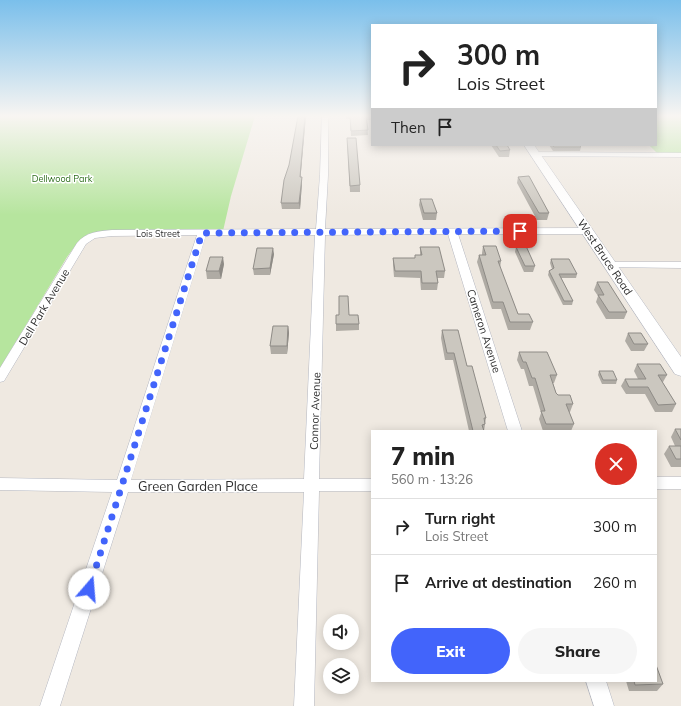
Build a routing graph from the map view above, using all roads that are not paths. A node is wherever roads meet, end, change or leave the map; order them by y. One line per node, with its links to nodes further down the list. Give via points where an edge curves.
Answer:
1 (325, 149): 9 (street, Connor Avenue)
2 (531, 149): 4 (street); 7 (street, West Bruce Road)
3 (651, 149): 4 (street)
4 (657, 154): 5 (street)
5 (681, 155)
6 (452, 231): 7 (street, Lois Street); 9 (street, Lois Street); 15 (street, Cameron Avenue)
7 (587, 231): 11 (street, West Bruce Road)
8 (202, 233): 9 (street, Lois Street); 10 (street, Lois Street, via 112,233); 21 (street)
9 (320, 233): 19 (street, Connor Avenue)
10 (90, 237): 14 (street, Dell Park Avenue, via 82,243)
11 (610, 265): 12 (street); 13 (street, West Bruce Road)
12 (681, 265)
13 (681, 370)
14 (0, 378)
15 (515, 430)
16 (657, 483): 17 (street)
17 (681, 483)
18 (0, 484): 21 (street, Green Garden Place)
19 (312, 485): 20 (street, Green Garden Place); 21 (street, Green Garden Place); 24 (street, Connor Avenue)
20 (371, 485)
21 (122, 486): 23 (street)
22 (596, 682): 25 (street)
23 (50, 706)
24 (304, 706)
25 (604, 706)

